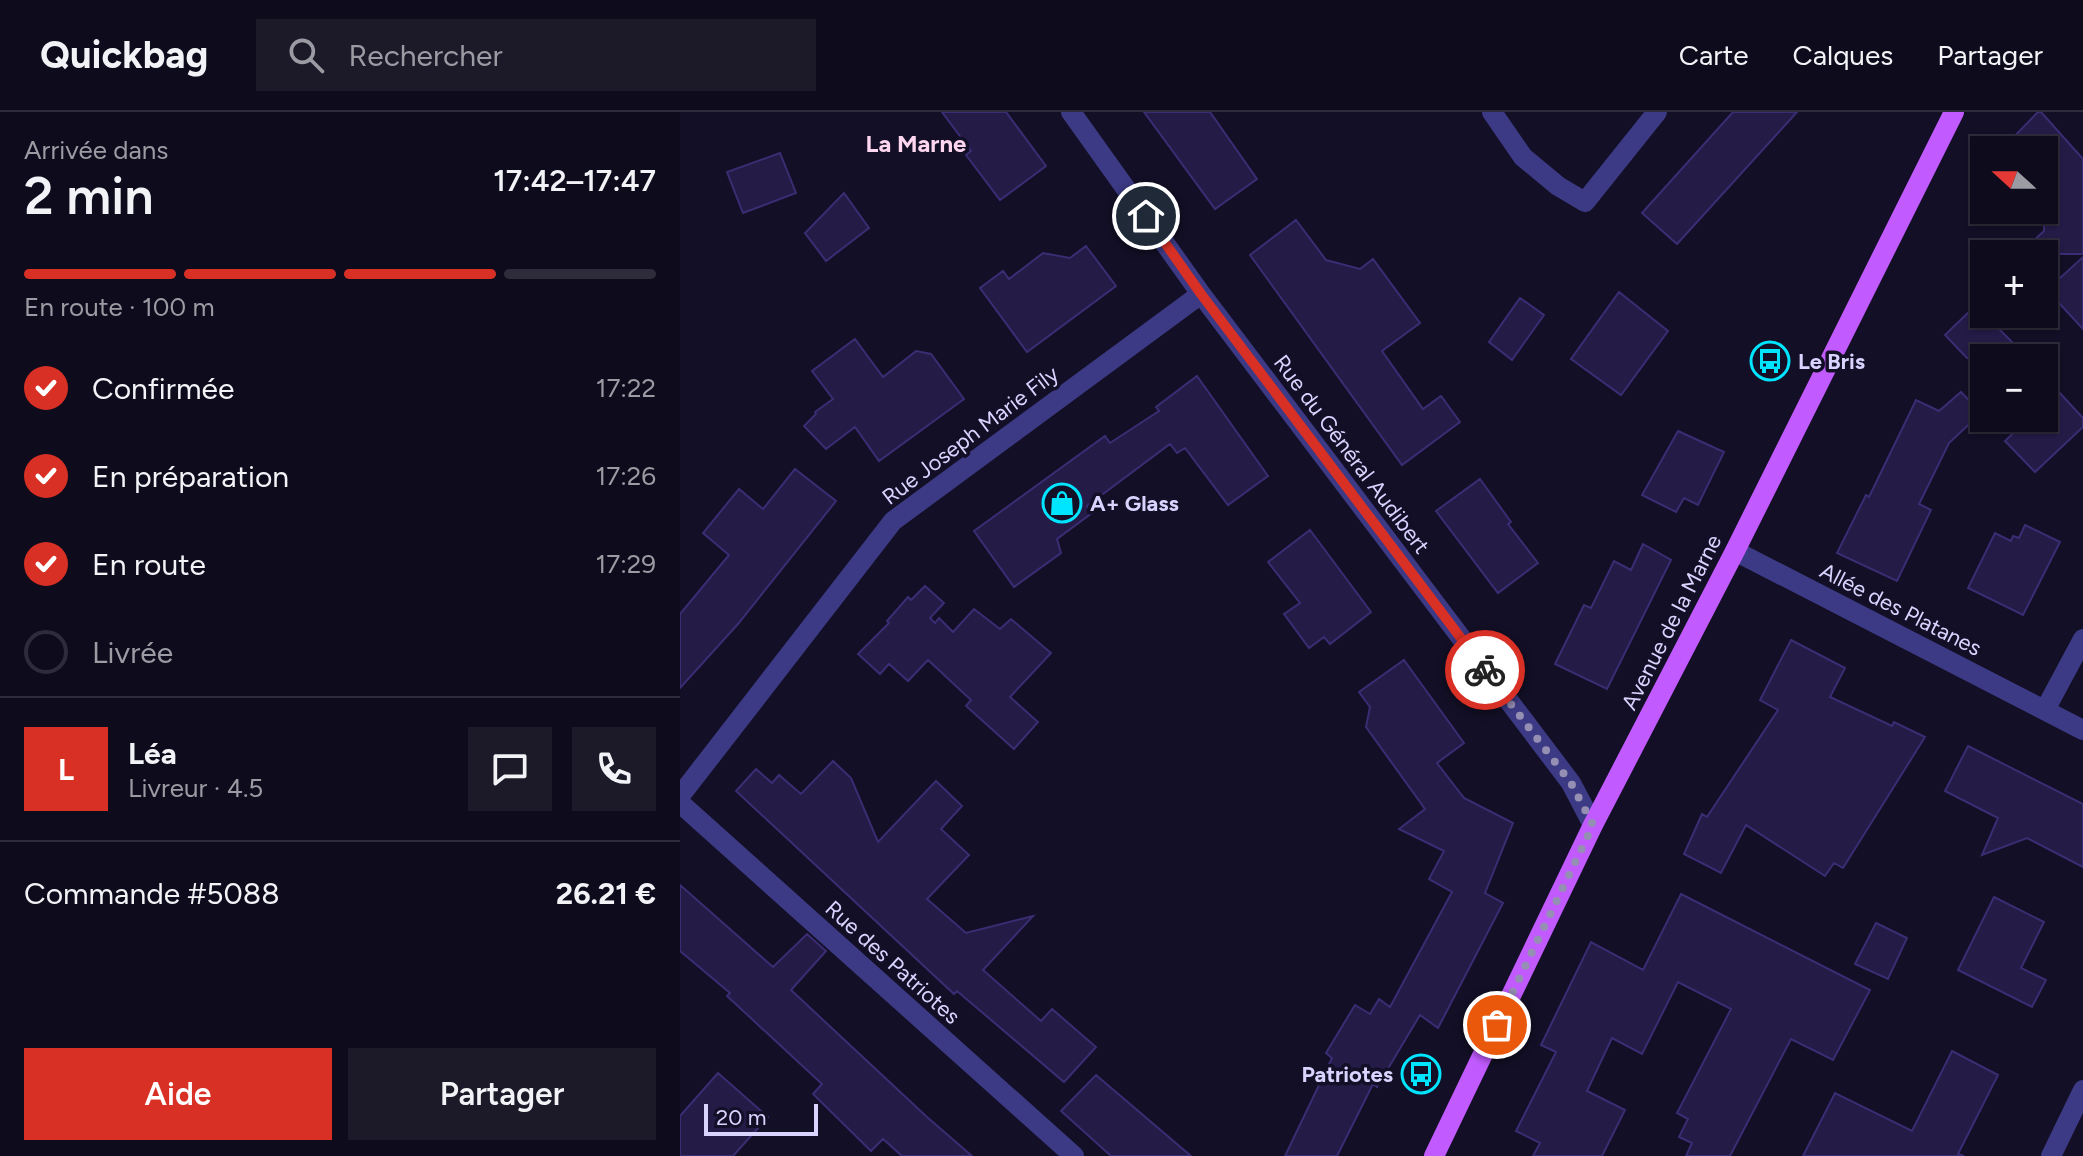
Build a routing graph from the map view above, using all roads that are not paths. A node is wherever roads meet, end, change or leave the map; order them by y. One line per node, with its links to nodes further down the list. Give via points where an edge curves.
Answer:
1 (1071, 112): 5 (street, Rue du Général Audibert)
2 (1492, 112): 3 (street, via 1523,157 1585,202)
3 (1657, 112)
4 (1954, 112): 6 (main road, Avenue de la Marne)
5 (1201, 294): 10 (street, Rue Joseph Marie Fily, via 893,521); 12 (street, Rue du Général Audibert, via 1571,783)
6 (1735, 551): 8 (street, Allée des Platanes); 12 (main road, Avenue de la Marne)
7 (2083, 639): 8 (street)
8 (2045, 710): 9 (street, Allée des Platanes)
9 (2083, 730)
10 (680, 796)
11 (680, 803): 14 (street, Rue des Patriotes)
12 (1593, 825): 15 (main road, Avenue de la Marne)
13 (2083, 1090): 16 (street)
14 (1074, 1156)
15 (1434, 1156)
16 (2051, 1156)

